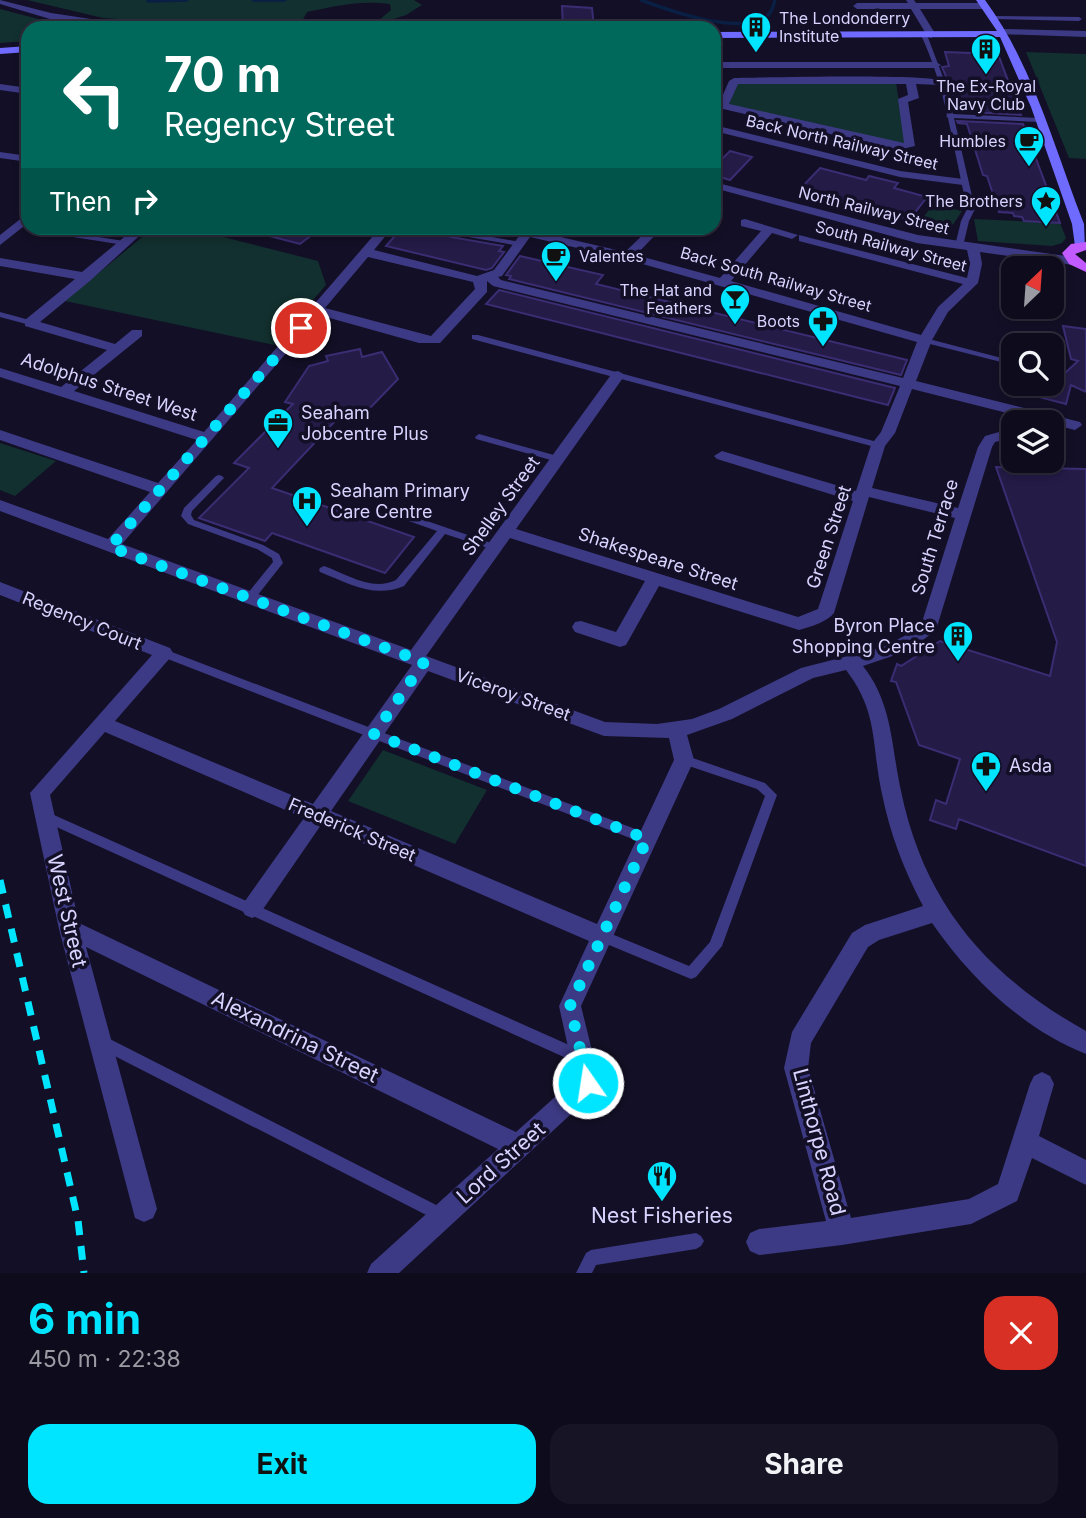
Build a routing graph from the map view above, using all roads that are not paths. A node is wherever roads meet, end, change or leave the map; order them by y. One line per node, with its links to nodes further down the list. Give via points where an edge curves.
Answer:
1 (0, 1): 7 (street)
2 (912, 3): 3 (street); 4 (street); 11 (street)
3 (983, 3): 5 (main road)
4 (857, 6)
5 (995, 18): 6 (lane); 8 (main road)
6 (1079, 19)
7 (84, 21)
8 (1003, 33): 9 (street); 11 (main road); 21 (main road)
9 (1086, 34)
10 (721, 35): 11 (main road)
11 (928, 35): 15 (lane)
12 (21, 50): 13 (main road)
13 (0, 51)
14 (721, 65): 15 (street)
15 (936, 65): 17 (lane)
16 (909, 81): 16 (street, via 734,81 723,106 910,146 903,105 903,99 914,98); 17 (street)
17 (941, 82): 20 (lane)
18 (0, 87): 19 (street)
19 (21, 90)
20 (949, 116): 21 (lane); 25 (lane)
21 (1039, 120): 27 (main road)
22 (721, 130): 25 (street, Back North Railway Street, via 900,174)
23 (0, 155): 24 (street)
24 (21, 158)
25 (963, 182): 38 (lane, via 971,209)
26 (721, 188): 38 (street, North Railway Street)
27 (1081, 222): 40 (main road)
28 (745, 223): 30 (street, South Railway Street)
29 (21, 229): 36 (street)
30 (769, 229): 47 (street); 48 (street, South Railway Street)
31 (74, 235): 37 (lane)
32 (134, 235): 37 (street)
33 (380, 235): 41 (street)
34 (526, 235): 42 (street, Back South Railway Street); 46 (street, via 498,273)
35 (649, 235): 42 (street)
36 (0, 242)
37 (124, 243): 45 (street)
38 (959, 246): 39 (street, North Railway Street)
39 (973, 247): 40 (street, North Railway Street, via 1028,253); 48 (street)
40 (1078, 251): 44 (main road)
41 (365, 252): 46 (street); 49 (street)
42 (628, 256): 47 (street, Back South Railway Street)
43 (0, 262): 45 (street)
44 (1086, 268)
45 (87, 277): 51 (street)
46 (484, 279): 49 (street, via 482,289 435,340); 59 (street)
47 (724, 282): 54 (street, Back South Railway Street)
48 (972, 283): 54 (street, Green Street, via 943,310)
49 (316, 310): 65 (street)
50 (0, 314): 51 (lane)
51 (30, 323): 55 (street)
52 (137, 333): 55 (street)
53 (475, 337): 58 (lane)
54 (925, 340): 56 (lane, Back South Railway Street); 59 (street, Green Street)
55 (118, 349): 60 (street)
56 (1001, 360)
57 (0, 372): 60 (street, Adolphus Street West)
58 (618, 375): 66 (lane); 68 (street, Shelley Street)
59 (908, 384): 61 (street); 66 (street, Green Street, via 888,433)
60 (64, 392): 65 (street, Adolphus Street West)
61 (1080, 420)
62 (0, 435): 70 (street)
63 (1001, 436): 74 (street, South Terrace, via 990,439 985,447)
64 (479, 437): 68 (lane)
65 (207, 438): 70 (street)
66 (878, 445): 71 (street, Green Street)
67 (722, 456): 71 (street)
68 (558, 459): 76 (street, Shelley Street)
69 (219, 478): 82 (lane, via 186,516 276,556 278,563)
70 (162, 489): 77 (street)
71 (863, 494): 74 (street); 83 (street, Green Street, via 825,614)
72 (0, 505): 77 (street, Viceroy Street)
73 (389, 511): 75 (lane)
74 (964, 514): 87 (street, South Terrace, via 930,625 902,647)
75 (443, 530): 78 (lane); 79 (lane, via 391,589 381,590)
76 (506, 531): 78 (street, Shelley Street); 80 (street, Shakespeare Street)
77 (110, 547): 82 (street, Viceroy Street)
78 (494, 547): 86 (street, Shelley Street)
79 (324, 570)
80 (655, 578): 83 (street, Shakespeare Street); 84 (street, via 620,640)
81 (0, 588): 85 (street, Regency Court)
82 (249, 598): 86 (street, Viceroy Street)
83 (799, 624)
84 (582, 627)
85 (164, 653): 88 (street, West Street); 90 (lane)
86 (419, 660): 89 (street, Viceroy Street, via 604,729); 90 (street, Shelley Street)
87 (850, 662): 89 (street, South Terrace, via 806,674 718,717); 96 (street, via 874,697 891,794 909,861)
88 (102, 723): 92 (street, Frederick Street); 93 (street, West Street, via 40,793)
89 (676, 730): 91 (street)
90 (374, 734): 92 (street, Shelley Street); 94 (lane)
91 (684, 760): 94 (street, Lord Street); 98 (lane, via 761,786 771,795 715,946 691,973)
92 (317, 815): 95 (street, Shelley Street); 98 (street, Frederick Street)
93 (45, 816): 95 (lane); 97 (street, West Street)
94 (647, 839): 98 (street, Lord Street)
95 (252, 908): 101 (lane)
96 (935, 912): 100 (street, via 983,972 1057,1028); 108 (street, Linthorpe Road, via 860,940 800,1040 796,1068)
97 (70, 929): 99 (street, West Street); 104 (street, Alexandrina Street)
98 (602, 936): 101 (street, Lord Street, via 570,1006)
99 (99, 1041): 106 (street, West Street); 107 (lane)
100 (1086, 1042)
101 (582, 1058): 104 (street, Lord Street, via 588,1083)
102 (1042, 1084): 103 (street, Linthorpe Road)
103 (1025, 1142): 105 (street); 108 (street, Linthorpe Road, via 1008,1192 971,1211)
104 (519, 1146): 107 (street, Lord Street)
105 (1086, 1173)
106 (144, 1209)
107 (443, 1216): 111 (street, Lord Street)
108 (842, 1232): 110 (street)
109 (696, 1241): 112 (lane, via 591,1258)
110 (759, 1242)
111 (380, 1273)
112 (584, 1273)

